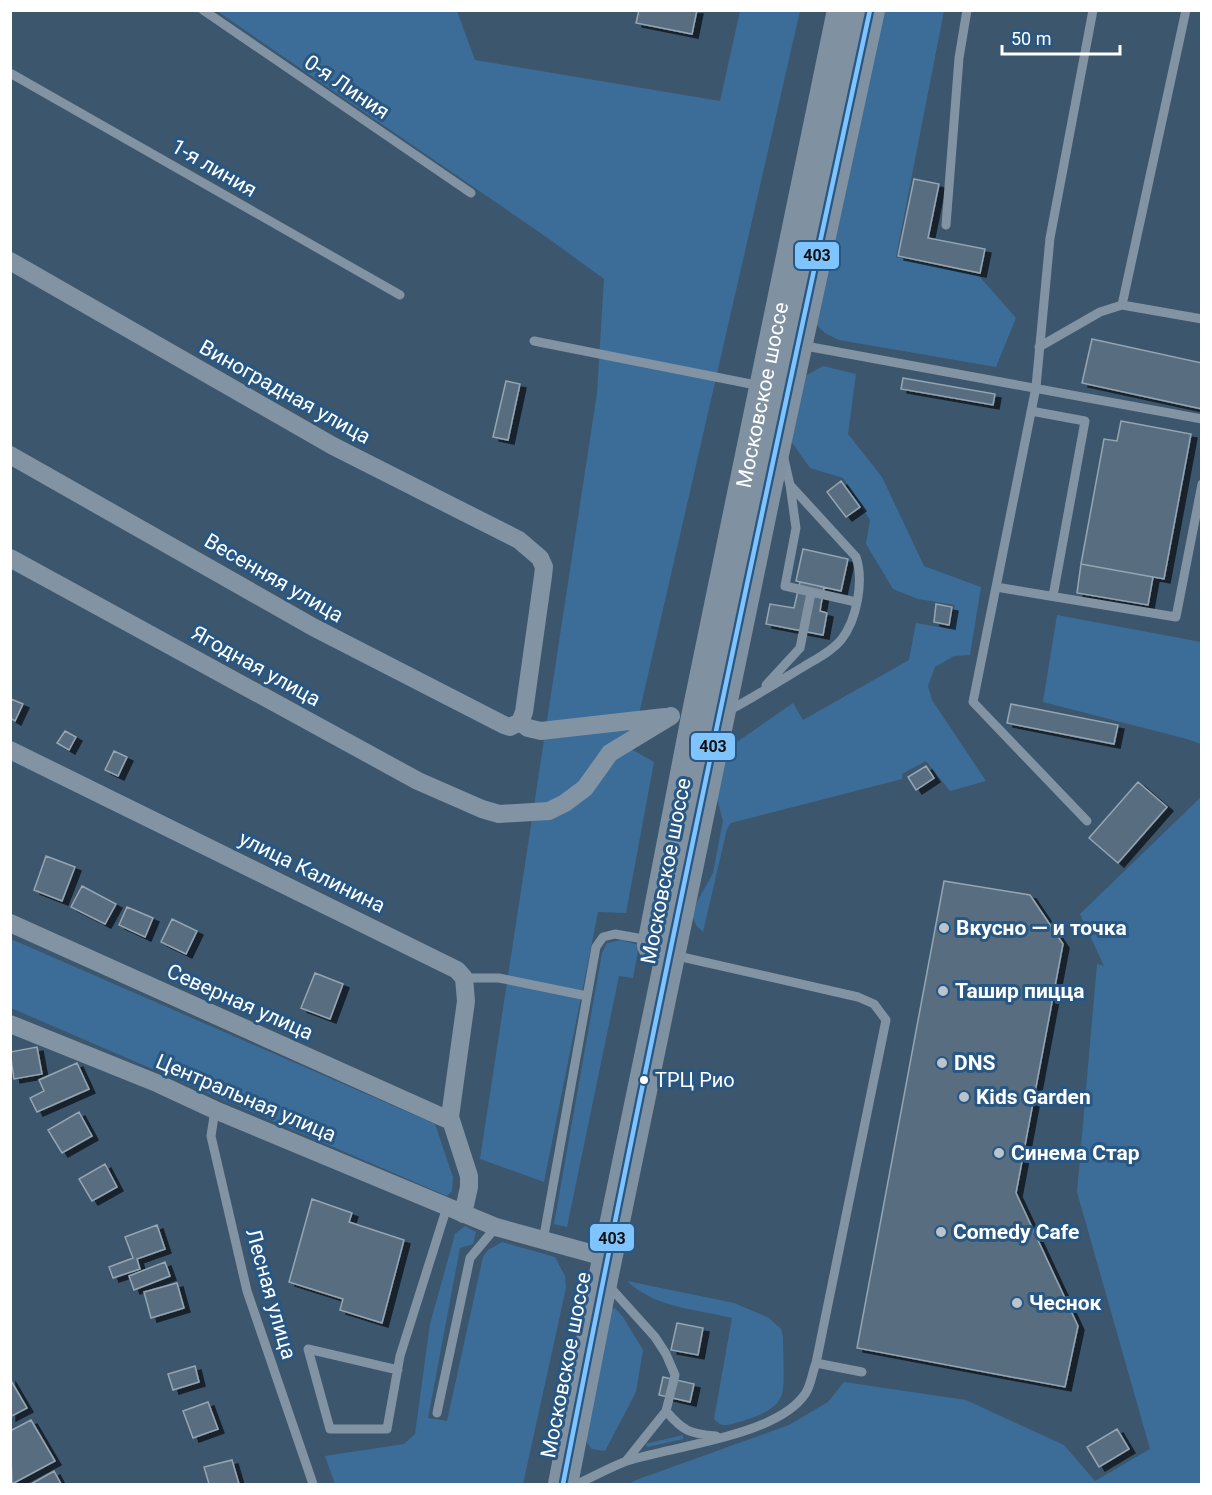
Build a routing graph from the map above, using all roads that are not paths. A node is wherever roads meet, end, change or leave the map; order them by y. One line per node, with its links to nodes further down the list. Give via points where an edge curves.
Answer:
1 (203, 10): 8 (lane, 0-я Линия)
2 (842, 10): 17 (main road, Московское шоссе)
3 (870, 10): 15 (main road, Московское шоссе)
4 (967, 10): 9 (lane, via 959,57)
5 (1094, 10): 16 (lane, via 1050,238)
6 (1186, 10): 12 (lane)
7 (10, 73): 11 (lane, 1-я линия)
8 (471, 193)
9 (946, 225)
10 (10, 261): 32 (street, Виноградная улица, via 333,446 519,540 540,558 543,576)
11 (400, 295)
12 (1122, 304): 13 (lane); 16 (lane, via 1100,312)
13 (1202, 320)
14 (534, 341): 17 (lane)
15 (798, 345): 18 (lane); 21 (main road, Московское шоссе)
16 (1039, 347): 18 (lane)
17 (765, 387): 31 (main road, Московское шоссе)
18 (1036, 387): 19 (lane); 20 (lane)
19 (1031, 411): 26 (lane); 28 (lane, via 1085,421)
20 (1202, 419)
21 (778, 435): 24 (lane); 31 (main road, Московское шоссе)
22 (10, 455): 32 (street, Весенняя улица, via 409,678 504,725 510,727)
23 (1202, 484): 28 (lane, via 1176,617)
24 (790, 485): 27 (lane, via 796,528 785,586); 29 (lane, via 856,557 860,569)
25 (10, 558): 31 (street, Ягодная улица, via 418,781 499,814 549,811 585,788 610,753)
26 (996, 587): 28 (lane); 34 (lane, via 973,702)
27 (811, 592): 29 (lane); 30 (lane, via 800,648)
28 (1053, 596)
29 (856, 602): 30 (lane, via 852,624 840,642)
30 (759, 694): 31 (lane)
31 (696, 716): 32 (street, Весенняя улица, via 541,731); 36 (main road, Московское шоссе)
32 (520, 722)
33 (10, 750): 37 (street, улица Калинина, via 449,964)
34 (1088, 821)
35 (10, 923): 41 (street, Северная улица)
36 (663, 944): 38 (lane, via 615,934 603,937 596,947); 45 (main road, Московское шоссе); 46 (lane, via 858,997 874,1004 886,1020)
37 (464, 978): 38 (lane, via 499,978); 41 (street, via 465,1001)
38 (587, 996): 44 (lane)
39 (10, 1024): 40 (street, Центральная улица)
40 (215, 1110): 42 (street, Центральная улица); 53 (lane, Лесная улица, via 211,1136 247,1291)
41 (451, 1119): 42 (street, via 469,1176 469,1187)
42 (455, 1210): 43 (street, Центральная улица); 47 (lane)
43 (496, 1227): 44 (street, Центральная улица); 50 (lane, via 470,1257)
44 (543, 1240): 45 (street, Центральная улица)
45 (600, 1264): 49 (lane, via 666,1354 675,1375); 54 (main road, Московское шоссе); 55 (main road, Московское шоссе)
46 (816, 1363): 48 (lane); 51 (lane, via 806,1394 788,1411)
47 (398, 1370): 47 (lane, via 387,1429 330,1430 308,1349)
48 (862, 1372)
49 (666, 1411): 51 (lane, via 682,1429); 52 (lane)
50 (437, 1413)
51 (728, 1436): 52 (lane)
52 (626, 1461): 56 (lane)
53 (313, 1485)
54 (543, 1485)
55 (563, 1485)
56 (577, 1485)

